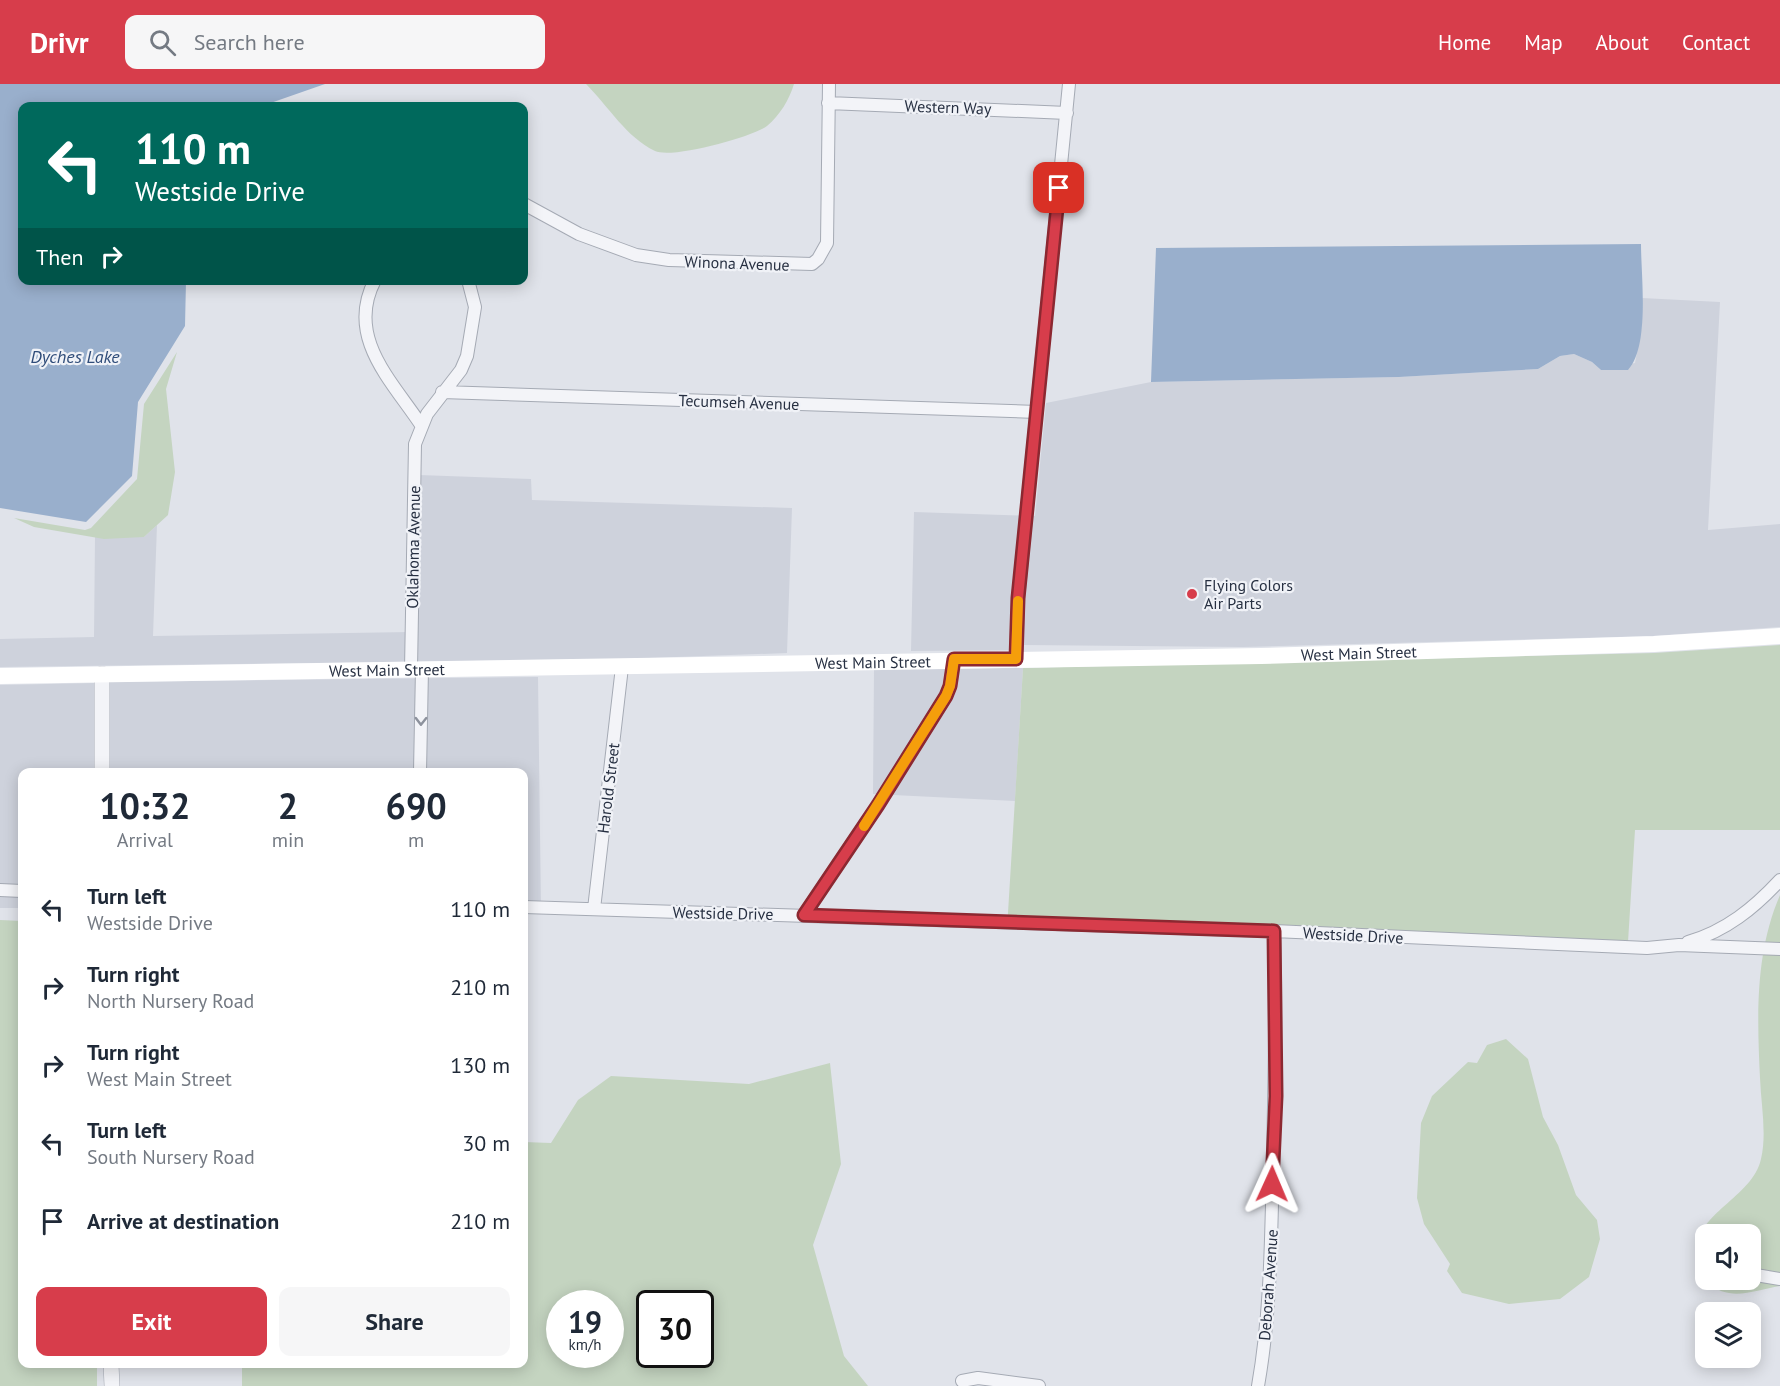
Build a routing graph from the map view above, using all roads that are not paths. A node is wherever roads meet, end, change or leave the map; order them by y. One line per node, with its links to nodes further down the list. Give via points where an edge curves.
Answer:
1 (829, 84): 3 (street, Winona Avenue)
2 (1069, 84): 4 (street)
3 (828, 103): 4 (street, Western Way); 5 (street, Winona Avenue, via 827,243 812,264 669,260 636,255 579,234)
4 (1067, 113): 9 (street)
5 (528, 206)
6 (373, 285): 10 (street, via 365,305 367,338 387,379)
7 (469, 285): 8 (street, via 475,307 467,356 461,370)
8 (442, 392): 9 (street, Tecumseh Avenue); 10 (street)
9 (1037, 412): 13 (street, via 1018,598)
10 (421, 425): 15 (street, Oklahoma Avenue, via 415,444)
11 (1780, 636): 13 (main road, West Main Street, via 1654,645)
12 (954, 659): 13 (main road, West Main Street); 14 (main road, West Main Street); 25 (street, via 946,696)
13 (1016, 659)
14 (622, 667): 15 (main road, West Main Street); 24 (street, Harold Street)
15 (417, 669): 16 (main road, West Main Street); 19 (street, Oklahoma Avenue, one-way to 19)
16 (102, 674): 17 (main road, West Main Street); 18 (street)
17 (0, 676)
18 (102, 768)
19 (420, 768)
20 (1780, 880): 27 (street, Westside Drive, via 1747,913 1723,929)
21 (0, 890): 22 (street)
22 (18, 891)
23 (528, 907): 24 (street, Westside Drive)
24 (594, 909): 25 (street, Westside Drive)
25 (804, 915): 26 (street, Westside Drive)
26 (1274, 931): 27 (street, Westside Drive, via 1624,947); 35 (street, Deborah Avenue, via 1276,1096 1271,1253 1269,1308)
27 (1679, 945): 28 (street, Westside Drive)
28 (1780, 949)
29 (1761, 1276): 30 (street)
30 (1780, 1279)
31 (111, 1368): 33 (street)
32 (962, 1381): 34 (street, via 978,1378)
33 (112, 1386)
34 (1039, 1386)
35 (1258, 1386)

